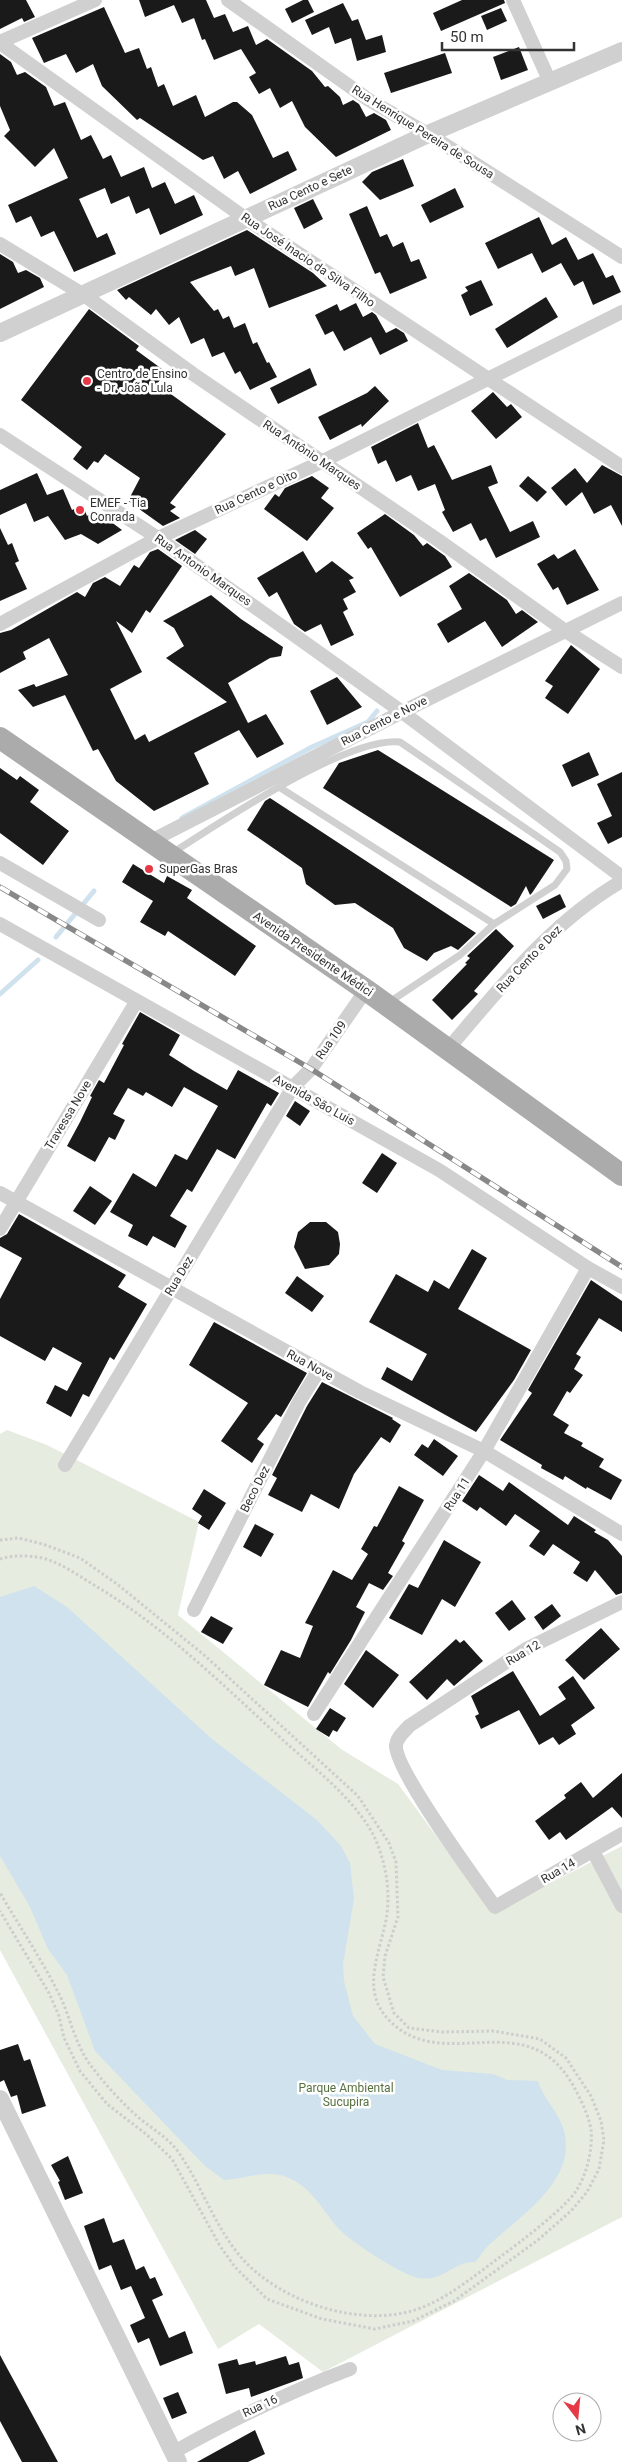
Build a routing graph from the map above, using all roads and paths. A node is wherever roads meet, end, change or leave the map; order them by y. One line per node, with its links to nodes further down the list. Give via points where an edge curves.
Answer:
1 (95, 0): 4 (street)
2 (228, 0): 7 (street, Rua Henrique Pereira de Sousa, via 369,100)
3 (513, 0): 6 (street)
4 (0, 42): 8 (street, Rua José Inacio da Silva Filho)
5 (622, 51): 6 (street, Rua Cento e Sete)
6 (550, 82): 7 (street, Rua Cento e Sete)
7 (428, 134): 8 (street, Rua Cento e Sete); 10 (street, Rua Henrique Pereira de Sousa)
8 (245, 218): 11 (street, Rua Cento e Sete); 14 (street, Rua José Inacio da Silva Filho)
9 (0, 244): 11 (street, Rua Antônio Marques)
10 (622, 257)
11 (84, 295): 13 (street, Rua Cento e Sete); 16 (street, Rua Antônio Marques)
12 (622, 312): 14 (street, Rua Cento e Oito)
13 (0, 333)
14 (488, 380): 16 (street, Rua Cento e Oito); 17 (street, Rua José Inacio da Silva Filho)
15 (0, 435): 18 (street, Rua Antonio Marques)
16 (321, 462): 18 (street, Rua Cento e Oito); 21 (street, Rua Antônio Marques)
17 (622, 467)
18 (158, 538): 20 (street, Rua Cento e Oito); 23 (street, Rua Antonio Marques)
19 (622, 603): 21 (street, Rua Cento e Nove)
20 (0, 624)
21 (564, 630): 22 (street, Rua Antônio Marques); 23 (street, Rua Cento e Nove)
22 (622, 667)
23 (402, 712): 26 (street, Rua Cento e Nove); 29 (street, Rua Antonio Marques)
24 (0, 738): 26 (main road, Avenida Presidente Médici)
25 (279, 787): 27 (lane); 32 (lane); 32 (lane, via 333,760 388,741 400,742 560,852 566,861 567,869 555,885)
26 (149, 842): 27 (main road, Avenida Presidente Médici)
27 (168, 855): 33 (main road, Avenida Presidente Médici)
28 (0, 863): 30 (street)
29 (622, 879): 36 (street, Rua Cento e Dez, via 553,932)
30 (93, 916)
31 (0, 924): 34 (street, Avenida São Luis)
32 (494, 924): 35 (lane, via 460,955)
33 (366, 990): 35 (main road, Avenida Presidente Médici); 37 (street, Rua 109, via 311,1069)
34 (136, 1002): 37 (street, Avenida São Luis); 40 (street, Travessa Nove)
35 (386, 1004): 36 (main road, Avenida Presidente Médici)
36 (448, 1050): 38 (main road, Avenida Presidente Médici)
37 (293, 1087): 42 (street, Avenida São Luis, via 439,1170); 44 (street, Rua Dez)
38 (622, 1175)
39 (0, 1192): 40 (street, Rua Nove)
40 (16, 1202): 41 (street, Travessa Nove); 44 (street, Rua Nove)
41 (0, 1229)
42 (588, 1268): 43 (street, Avenida São Luis); 46 (street, Rua 11)
43 (622, 1287)
44 (172, 1288): 45 (street, Rua Nove); 47 (street, Rua Dez)
45 (319, 1370): 46 (street, Rua Nove); 52 (street, Beco Dez, via 299,1402)
46 (484, 1451): 48 (street, Rua Nove); 53 (street, Rua 11)
47 (65, 1465)
48 (622, 1534)
49 (0, 1540): 59 (path, via 18,1538 43,1544 80,1558 117,1584 203,1654 358,1796 389,1844 396,1862 398,1917 383,1977 394,2013 409,2028 442,2032 494,2031 540,2039 566,2058 591,2096 601,2121 604,2140 599,2168 587,2192 571,2211 538,2240 454,2301 414,2321 375,2329 322,2319 267,2299 220,2246 172,2159 107,2104 80,2071 48,1993)
50 (0, 1559): 56 (path, via 34,1556 51,1560 124,1603 182,1648 331,1784 355,1810 374,1835 386,1870 386,1916 373,1982 382,2012 398,2028 424,2040 452,2044 511,2042 530,2045 550,2057 569,2078 584,2104 590,2126 588,2163 575,2192 500,2256 452,2292 418,2310 391,2316 370,2316 318,2308 263,2278 242,2258 223,2233 177,2148 136,2115 86,2060 61,1998)
51 (622, 1602): 58 (street, Rua 12, via 526,1649 409,1726 399,1736 397,1754 412,1784)
52 (194, 1610)
53 (314, 1714)
54 (622, 1834): 55 (street, Rua 14)
55 (593, 1851): 57 (street); 58 (street, Rua 14)
56 (0, 1892)
57 (622, 1906)
58 (495, 1907)
59 (0, 1911)
60 (0, 2099): 62 (street)
61 (350, 2369): 62 (street, Rua 16, via 241,2415)
62 (176, 2457)

